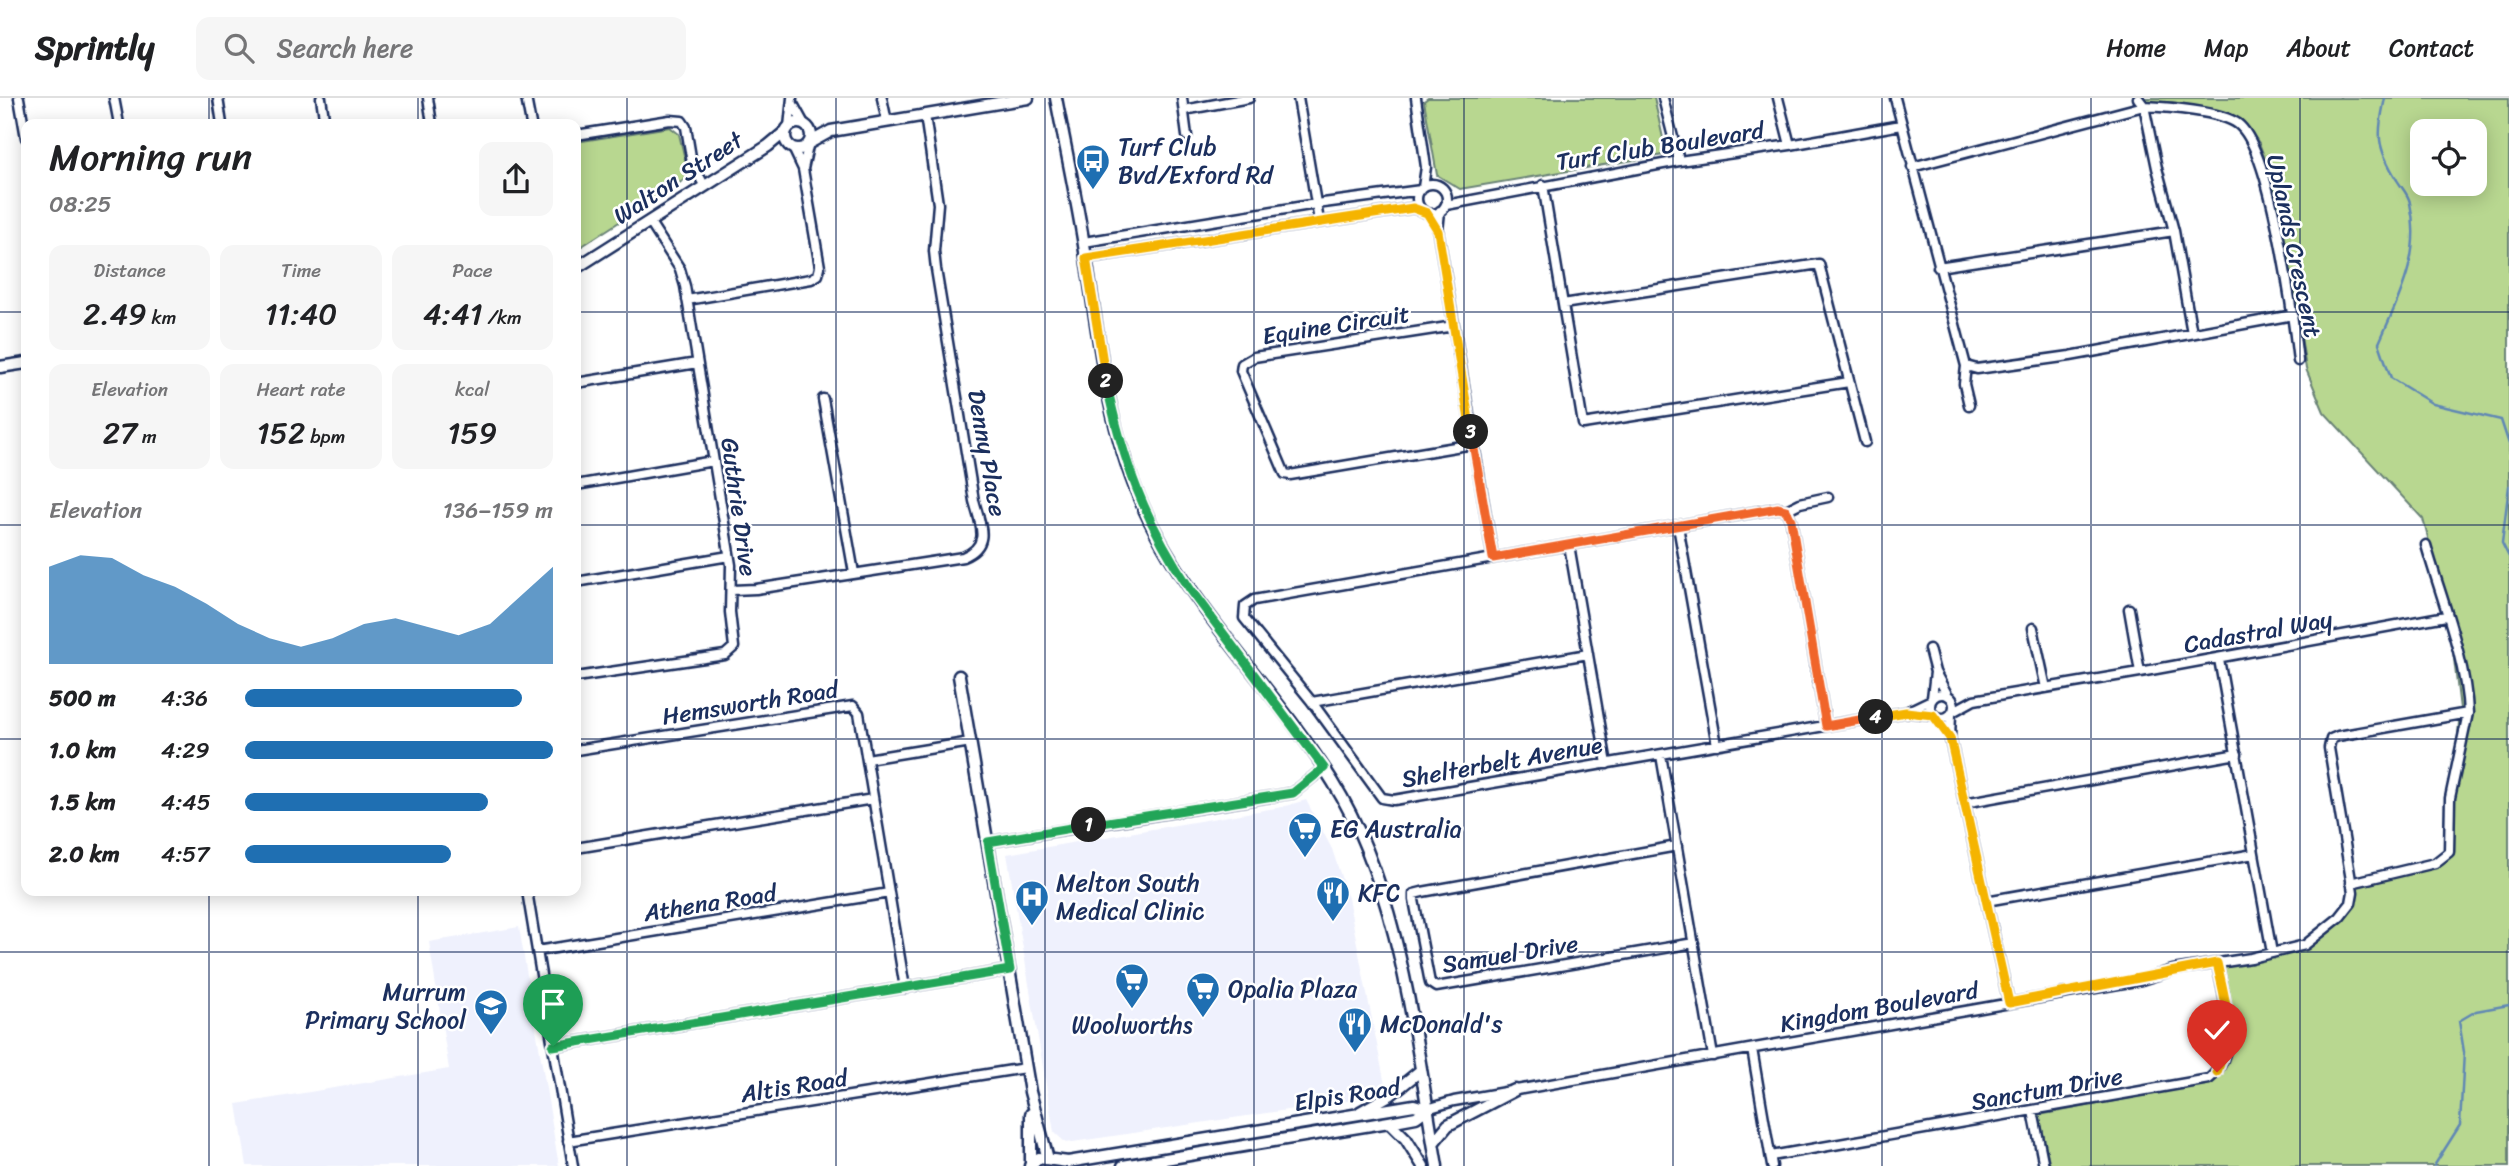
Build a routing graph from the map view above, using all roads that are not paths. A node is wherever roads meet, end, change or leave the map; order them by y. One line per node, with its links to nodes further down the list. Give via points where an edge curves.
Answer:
1 (19, 98): 22 (street)
2 (114, 98): 23 (street)
3 (218, 98): 24 (street)
4 (321, 98): 25 (street)
5 (428, 98): 26 (street)
6 (527, 98): 27 (street)
7 (882, 98): 28 (street)
8 (1028, 98): 21 (street)
9 (1056, 98): 55 (street)
10 (1182, 98): 20 (street)
11 (1249, 98): 20 (street)
12 (1298, 98): 48 (street)
13 (1416, 98): 40 (street)
14 (1663, 98): 39 (street)
15 (1778, 98): 36 (street)
16 (1895, 98): 30 (street)
17 (2138, 98): 19 (street)
18 (792, 101): 29 (street); 31 (street)
19 (2144, 106): 41 (street, Uplands Crescent); 54 (street); 61 (street, Uplands Crescent, via 2209,113 2238,124 2246,134 2264,172)
20 (1184, 110): 34 (street)
21 (925, 115): 28 (street); 84 (street, Denny Place, via 938,205 936,269 982,537 977,549 963,557)
22 (23, 119)
23 (118, 119)
24 (221, 119)
25 (324, 119)
26 (431, 119)
27 (530, 119)
28 (887, 122): 32 (street)
29 (806, 125): 31 (street, via 796,123); 32 (street); 35 (street, via 812,134)
30 (1901, 125): 36 (street, Turf Club Boulevard); 41 (street)
31 (788, 129): 37 (street, Walton Street); 38 (street, via 785,139)
32 (831, 131): 35 (street)
33 (581, 134): 43 (street, via 682,121 692,163)
34 (1187, 136)
35 (809, 144): 38 (street, via 801,150); 42 (street)
36 (1790, 145): 39 (street, Turf Club Boulevard)
37 (768, 146): 38 (street, Walton Street); 43 (street, Walton Street)
38 (791, 147): 42 (street)
39 (1679, 161): 44 (street, Turf Club Boulevard)
40 (1426, 167): 45 (street); 46 (street)
41 (1912, 167): 58 (street)
42 (803, 169): 59 (street, via 818,275)
43 (704, 185): 51 (street, Walton Street)
44 (1543, 185): 47 (street, Turf Club Boulevard); 60 (street)
45 (1422, 188): 46 (street); 48 (street); 50 (street, via 1417,199)
46 (1442, 189): 47 (street, Turf Club Boulevard); 49 (street)
47 (1467, 199): 49 (street, Turf Club Boulevard)
48 (1316, 204): 52 (street); 55 (street)
49 (1443, 208): 50 (street); 53 (street)
50 (1425, 212): 52 (street, via 1413,208); 53 (street)
51 (649, 221): 57 (street, Walton Street); 59 (street, Guthrie Drive, via 680,269)
52 (1319, 221): 56 (street)
53 (1438, 231): 62 (street)
54 (2174, 231): 58 (street); 63 (street)
55 (1084, 242): 56 (street)
56 (1086, 258): 115 (street, via 1099,352 1124,457 1142,505 1190,589)
57 (581, 265)
58 (1938, 267): 67 (street)
59 (687, 300): 65 (street, Guthrie Drive)
60 (1563, 304): 70 (street, via 1819,264); 70 (street, via 1583,424)
61 (2292, 315): 63 (street); 64 (street, Uplands Crescent)
62 (1454, 326): 74 (street); 74 (street, Equine Circuit, via 1254,357 1242,364 1241,371 1284,474)
63 (2192, 332): 67 (street, via 2057,358 1977,369)
64 (2298, 361)
65 (697, 363): 69 (street); 75 (street, Guthrie Drive)
66 (21, 364): 68 (street)
67 (1966, 366): 72 (street)
68 (0, 367)
69 (581, 382)
70 (1849, 382): 73 (street)
71 (822, 399): 84 (street)
72 (1969, 405)
73 (1865, 442)
74 (1473, 444): 83 (street)
75 (713, 461): 76 (street); 82 (street, Guthrie Drive)
76 (581, 484)
77 (1828, 497): 78 (street)
78 (1786, 510): 79 (street); 106 (street)
79 (1678, 526): 80 (street); 109 (street)
80 (1569, 545): 83 (street); 91 (street)
81 (2426, 545): 88 (street)
82 (729, 556): 85 (street); 86 (street, Guthrie Drive)
83 (1493, 558): 101 (street, Shelterbelt Avenue, via 1259,599 1245,606 1244,618)
84 (854, 573): 86 (street, Denny Place)
85 (581, 581)
86 (732, 590): 95 (street, Guthrie Drive, via 734,647 729,653)
87 (2129, 608): 94 (street)
88 (2446, 616): 92 (street, Cadastral Way); 104 (street, via 2461,659)
89 (2033, 628): 97 (street)
90 (1929, 649): 93 (street)
91 (1588, 654): 101 (street); 114 (street)
92 (2219, 659): 94 (street, Cadastral Way); 112 (street)
93 (1935, 672): 98 (street); 99 (street)
94 (2140, 672): 97 (street)
95 (581, 676)
96 (960, 676): 108 (street)
97 (2046, 688): 100 (street)
98 (1948, 694): 99 (street); 100 (street); 103 (street, via 1954,701)
99 (1932, 699): 102 (street, Shelterbelt Avenue); 105 (street, via 1930,708)
100 (1974, 700): 103 (street)
101 (1312, 702): 114 (street, Shelterbelt Avenue, via 1382,797 1395,800)
102 (1906, 712): 105 (street, Shelterbelt Avenue); 106 (street, Shelterbelt Avenue)
103 (1952, 713): 105 (street, via 1944,718); 107 (street)
104 (2468, 713): 122 (street, via 2450,799 2449,852 2435,863); 122 (street, Kingdom Boulevard, via 2331,739)
105 (1935, 716): 107 (street)
106 (1826, 726): 109 (street, Shelterbelt Avenue)
107 (1950, 738): 117 (street)
108 (971, 741): 113 (street); 118 (street)
109 (1717, 745): 111 (street, Shelterbelt Avenue)
110 (581, 749): 113 (street, Hemsworth Road, via 853,706 859,713)
111 (1661, 754): 114 (street, Shelterbelt Avenue); 119 (street)
112 (2237, 754): 117 (street); 121 (street)
113 (867, 759): 116 (street, Hemsworth Road)
114 (1607, 764)
115 (1324, 768): 118 (street, via 1293,793); 137 (street, via 1354,821 1389,914)
116 (873, 799): 120 (street); 123 (street, Hemsworth Road)
117 (1964, 803): 125 (street)
118 (988, 842): 130 (street)
119 (1677, 846): 126 (street); 126 (street, Samuel Drive, via 1415,894 1414,900 1430,983 1441,987)
120 (581, 847)
121 (2254, 854): 125 (street); 128 (street)
122 (2351, 883): 128 (street, Kingdom Boulevard, via 2351,902 2340,917 2305,945)
123 (889, 893): 127 (street, Athena Road); 131 (street, Hemsworth Road)
124 (528, 896): 127 (street)
125 (1986, 901): 132 (street)
126 (1694, 943): 135 (street)
127 (537, 951): 133 (street)
128 (2272, 953): 129 (street, Kingdom Boulevard)
129 (2217, 963): 132 (street, Kingdom Boulevard); 141 (street, Sanctum Drive, via 2230,1026 2221,1062 2209,1080)
130 (1010, 970): 131 (street); 136 (street)
131 (905, 988): 133 (street)
132 (2009, 1003): 134 (street, Kingdom Boulevard)
133 (553, 1046): 144 (street)
134 (1752, 1049): 135 (street, Kingdom Boulevard); 146 (street)
135 (1713, 1056): 138 (street, Kingdom Boulevard)
136 (1025, 1068): 139 (street); 144 (street, Altis Road)
137 (1420, 1071): 140 (street); 142 (street)
138 (1515, 1090): 140 (street, Kingdom Boulevard); 145 (street, via 1448,1125)
139 (1030, 1092): 147 (street); 148 (street)
140 (1427, 1109): 142 (street, Elpis Road, via 1414,1105); 143 (street, Elpis Road, via 1416,1117); 145 (street)
141 (2033, 1111): 146 (street, Sanctum Drive); 153 (street)
142 (1353, 1115): 147 (street, Elpis Road)
143 (1389, 1122): 150 (street, Elpis Road); 151 (street)
144 (568, 1141): 149 (street)
145 (1433, 1143): 152 (street)
146 (1771, 1161)
147 (1051, 1162): 148 (street, Elpis Road, via 1040,1158)
148 (1029, 1165)
149 (573, 1166)
150 (1124, 1166)
151 (1423, 1166)
152 (1437, 1166)
153 (2044, 1166)

